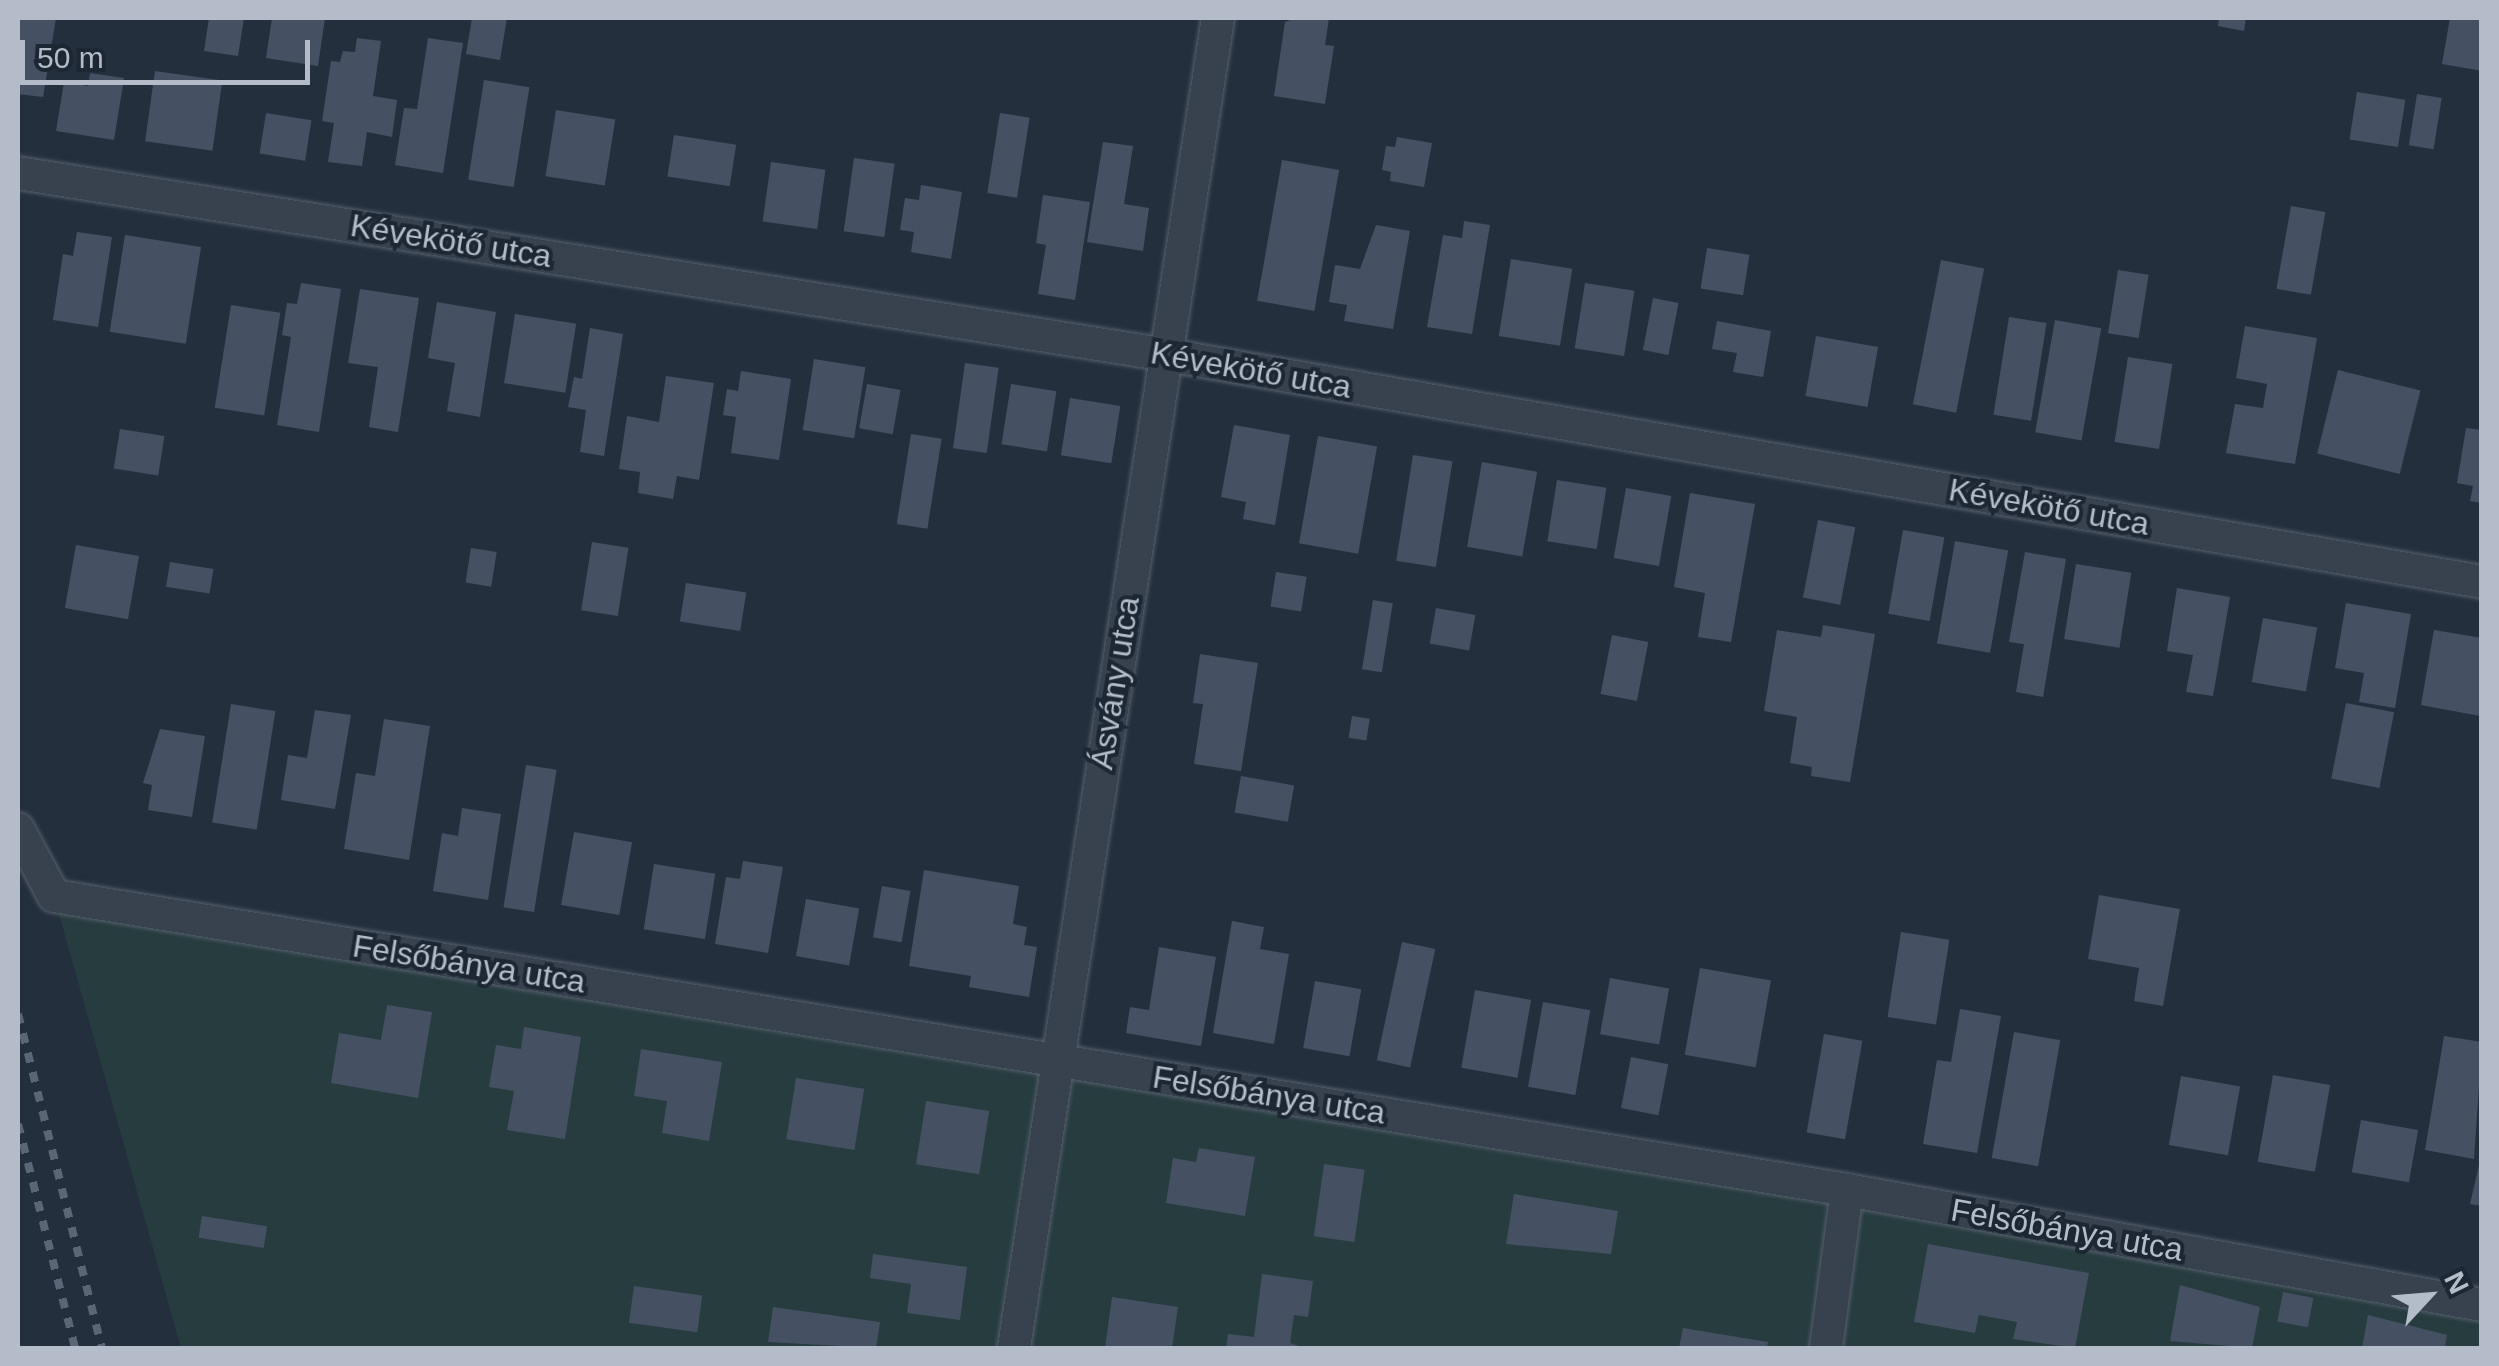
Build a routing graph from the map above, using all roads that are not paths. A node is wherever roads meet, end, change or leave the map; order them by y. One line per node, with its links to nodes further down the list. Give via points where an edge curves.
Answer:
1 (1218, 18): 3 (street, Ásvány utca)
2 (18, 173): 3 (street, Kévekötő utca)
3 (1167, 355): 4 (street, Kévekötő utca); 6 (street, Ásvány utca)
4 (2482, 582)
5 (18, 829): 6 (street, Felsőbánya utca, via 54,896)
6 (1054, 1060): 7 (street, Felsőbánya utca); 9 (street, Ásvány utca)
7 (1846, 1190): 8 (street, Felsőbánya utca); 10 (street)
8 (2482, 1306)
9 (1014, 1348)
10 (1826, 1348)

